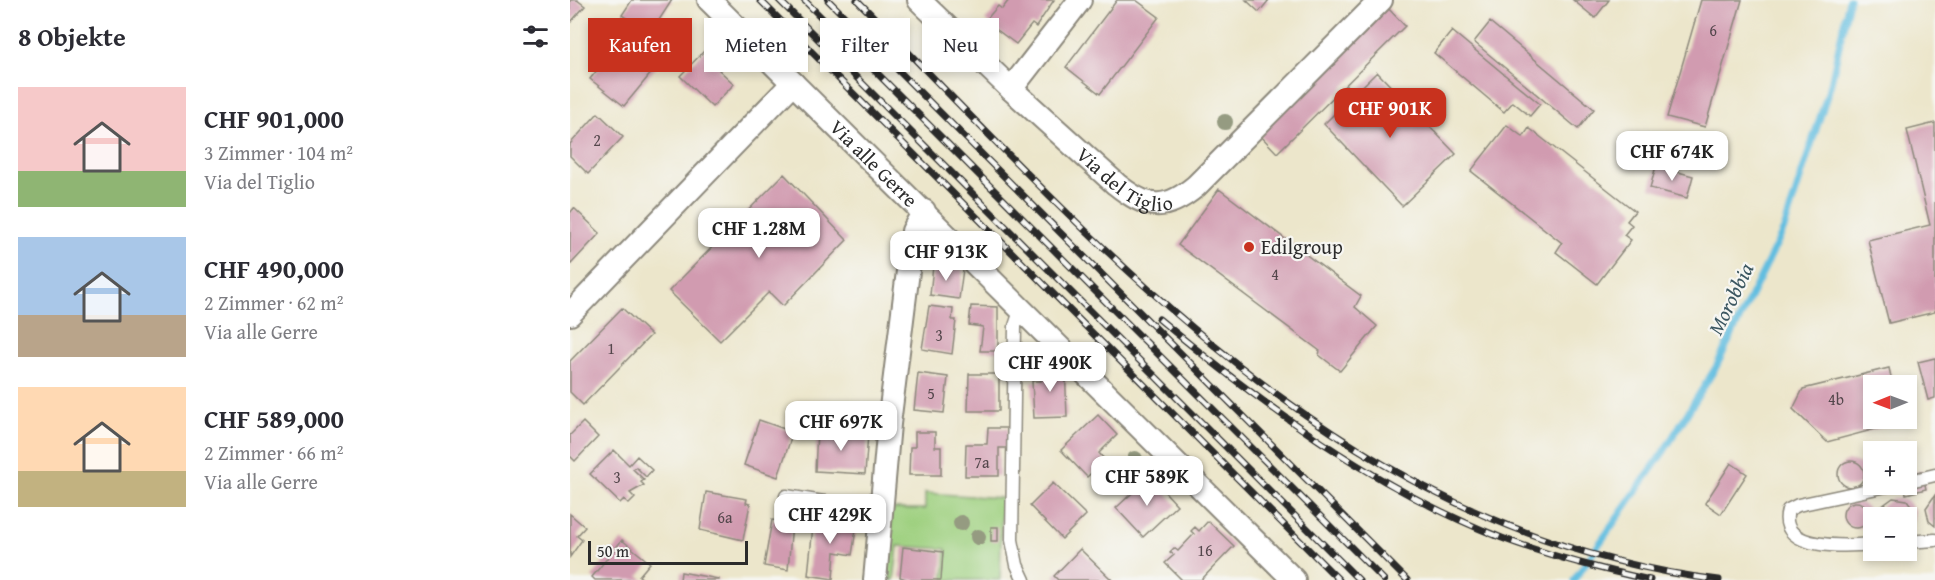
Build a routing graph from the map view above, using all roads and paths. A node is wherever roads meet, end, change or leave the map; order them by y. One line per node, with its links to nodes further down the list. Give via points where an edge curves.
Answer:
1 (709, 0): 5 (street, Via alle Gerre)
2 (920, 0): 6 (street, Via del Tiglio)
3 (1080, 0): 6 (street)
4 (1380, 0): 6 (street, Via del Tiglio, via 1196,186 1168,204 1144,203 1131,196)
5 (793, 83): 7 (street, Via alle Gerre); 9 (street)
6 (1011, 89)
7 (924, 211): 8 (street, Via alle Gerre); 14 (street, via 913,231)
8 (1021, 308): 19 (lane, via 1015,326 1012,540); 20 (street, Via alle Gerre)
9 (570, 314)
10 (1935, 475): 11 (lane)
11 (1917, 479)
12 (1863, 491): 17 (lane, via 1788,510 1795,534 1808,542)
13 (786, 496): 14 (lane)
14 (880, 511): 18 (street)
15 (1935, 540): 16 (lane)
16 (1917, 541)
17 (1863, 545)
18 (875, 580)
19 (1024, 580)
20 (1294, 580)

